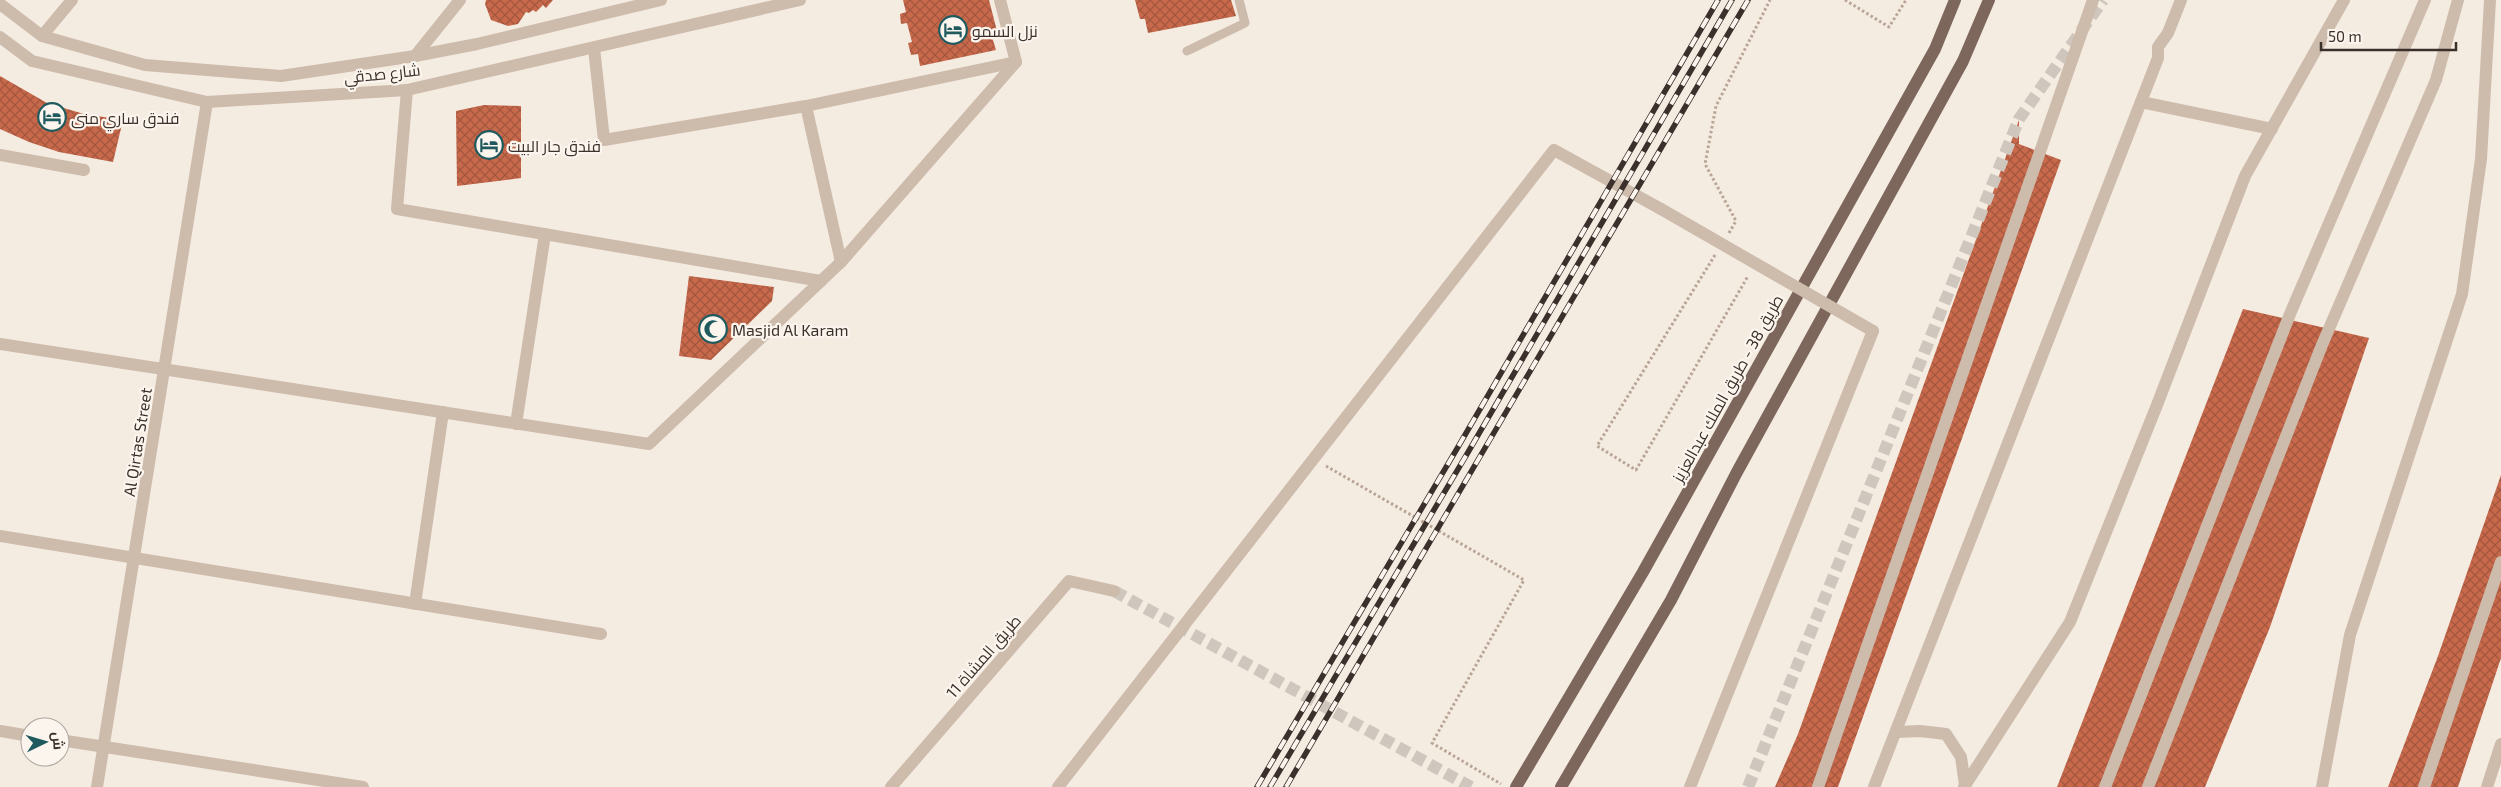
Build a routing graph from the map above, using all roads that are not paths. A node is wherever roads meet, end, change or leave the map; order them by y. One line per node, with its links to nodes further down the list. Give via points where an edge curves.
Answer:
1 (72, 0): 17 (street)
2 (460, 0): 21 (street)
3 (661, 0): 21 (street, شارع صدقي, via 529,34)
4 (800, 0): 16 (street, شارع صدقي)
5 (1000, 0): 22 (street)
6 (1239, 0): 20 (lane, via 1245,23)
7 (1955, 0): 54 (main road, طريق 38 - طريق الملك عبدالعزيز, via 1935,49 1643,572)
8 (1989, 0): 55 (main road, via 1962,61 1737,472 1671,600)
9 (2092, 0): 57 (street, via 2044,146)
10 (2181, 0): 25 (street, via 2168,33 2158,47 2156,64)
11 (2344, 0): 27 (street)
12 (2425, 0): 59 (street, via 2290,314)
13 (2458, 0): 60 (street, via 2436,80 2322,345)
14 (2490, 0): 61 (street, via 2481,159 2462,294 2350,635)
15 (0, 4): 17 (street, شارع صدقي)
16 (751, 6): 19 (street, شارع صدقي)
17 (42, 36): 21 (street, شارع صدقي, via 146,65 281,76)
18 (0, 37): 24 (street, شارع صدقي, via 32,61)
19 (594, 48): 23 (street, شارع صدقي); 26 (street, via 604,140)
20 (1187, 51)
21 (415, 56)
22 (1016, 62): 26 (street); 31 (street)
23 (407, 90): 24 (street, شارع صدقي); 30 (street, via 397,209)
24 (207, 102): 34 (street, Al Qirtas Street)
25 (2141, 102): 27 (street); 44 (street)
26 (806, 106): 31 (street)
27 (2272, 129): 49 (street, via 2245,176 2070,622)
28 (0, 156): 29 (street)
29 (84, 170)
30 (545, 234): 32 (street); 36 (street)
31 (841, 262): 32 (street)
32 (821, 281): 36 (street, via 649,444)
33 (0, 344): 34 (street)
34 (165, 370): 35 (street); 38 (street, Al Qirtas Street)
35 (443, 412): 36 (street); 41 (street)
36 (516, 424)
37 (0, 536): 38 (street)
38 (135, 558): 41 (street); 48 (street, Al Qirtas Street)
39 (2501, 562): 62 (street)
40 (1114, 591): 52 (street, طريق المشاة 11, via 1070,580)
41 (415, 604): 42 (street)
42 (601, 634)
43 (0, 731): 45 (street)
44 (1896, 732): 49 (street, via 1946,734 1961,757); 58 (street)
45 (20, 734)
46 (70, 742): 48 (street)
47 (2501, 744): 63 (street)
48 (105, 747): 50 (street, Al Qirtas Street); 51 (street)
49 (1964, 786)
50 (97, 787)
51 (363, 787)
52 (891, 787)
53 (1058, 787): 56 (street, bridge, via 1554,150 1873,331)
54 (1516, 787)
55 (1562, 787)
56 (1690, 787)
57 (1818, 787)
58 (1874, 787)
59 (2105, 787)
60 (2148, 787)
61 (2322, 787)
62 (2424, 787)
63 (2487, 787)

